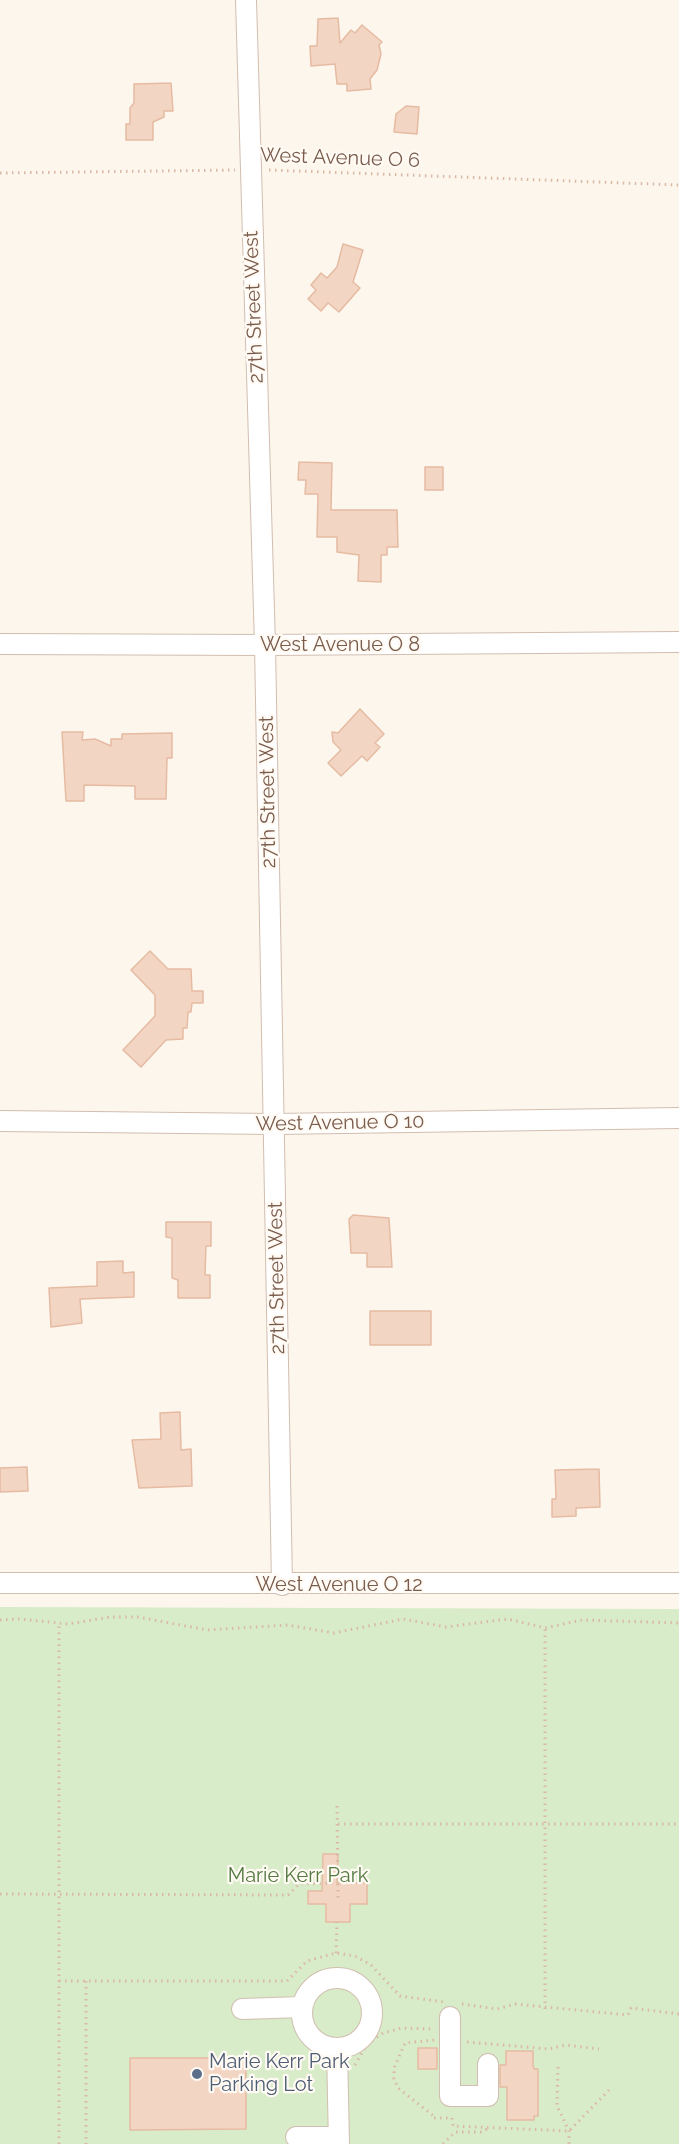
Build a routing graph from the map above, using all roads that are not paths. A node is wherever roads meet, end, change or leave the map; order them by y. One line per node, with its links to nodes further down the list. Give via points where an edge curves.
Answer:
1 (246, 0): 4 (street, 27th Street West)
2 (679, 642): 4 (street, West Avenue O 8)
3 (0, 644): 4 (street, West Avenue O 8)
4 (265, 645): 7 (street, 27th Street West)
5 (679, 1118): 7 (street, West Avenue O 10)
6 (0, 1121): 7 (street, West Avenue O 10)
7 (275, 1124): 10 (street, 27th Street West)
8 (0, 1583): 10 (street, West Avenue O 12)
9 (679, 1583): 10 (street, West Avenue O 12)
10 (282, 1585)
11 (302, 2007): 12 (street); 14 (street, via 307,2031 325,2046); 14 (street, via 306,1996 323,1980 346,1978 366,1991 373,2013 366,2034 358,2042)
12 (242, 2009)
13 (450, 2017): 15 (street, via 450,2096 488,2096)
14 (337, 2048): 17 (street)
15 (488, 2064)
16 (296, 2137): 17 (street)
17 (339, 2141)

